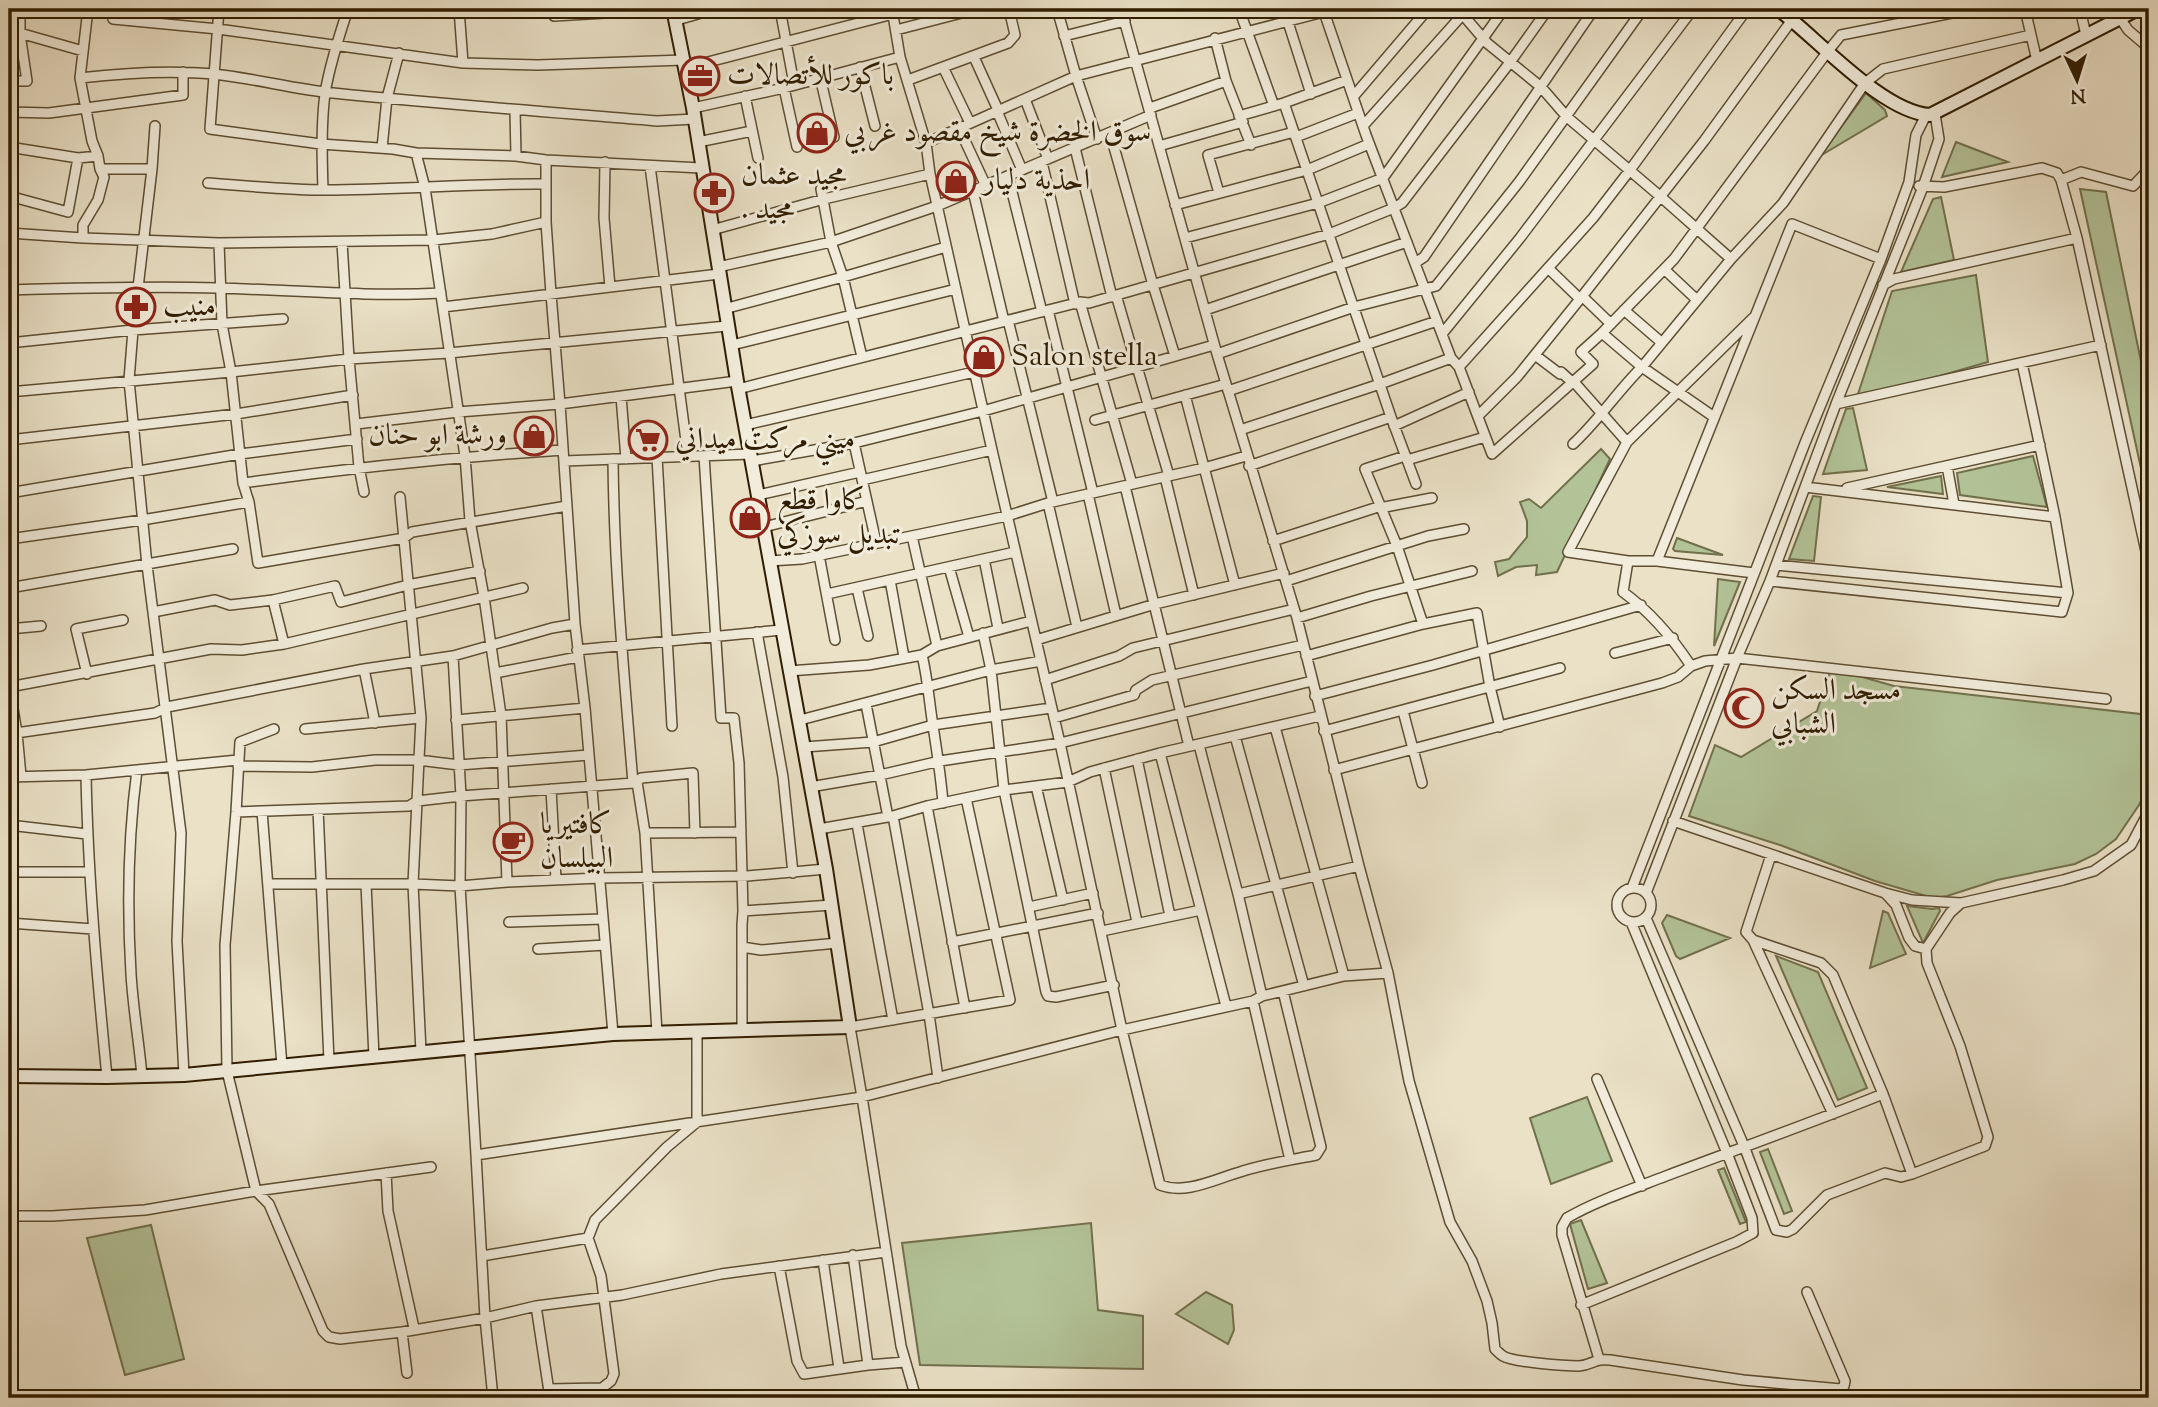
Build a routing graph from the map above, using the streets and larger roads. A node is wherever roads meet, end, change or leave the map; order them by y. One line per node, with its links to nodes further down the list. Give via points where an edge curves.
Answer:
1 (20, 9): 41 (street)
2 (88, 9): 50 (street)
3 (219, 9): 37 (street)
4 (348, 9): 48 (street)
5 (398, 9): 27 (street)
6 (482, 9): 27 (street)
7 (715, 9): 29 (street)
8 (780, 9): 47 (street)
9 (977, 9): 39 (street)
10 (1009, 9): 54 (street, via 1013,39)
11 (1057, 9): 43 (street)
12 (1139, 9): 32 (street)
13 (1240, 9): 40 (street)
14 (1335, 9): 26 (street)
15 (1429, 9): 78 (street)
16 (1504, 9): 46 (street)
17 (1548, 9): 56 (street)
18 (1594, 9): 73 (street)
19 (1643, 9): 90 (street)
20 (1693, 9): 102 (street)
21 (1747, 9): 128 (street)
22 (1778, 9): 33 (street)
23 (1972, 9): 51 (street, via 1841,35)
24 (2025, 9): 42 (street)
25 (2080, 9): 44 (street)
26 (1324, 10): 36 (street); 68 (street)
27 (460, 11): 58 (street)
28 (1460, 11): 46 (street); 95 (street)
29 (674, 12): 34 (street); 59 (street)
30 (893, 12): 39 (street); 47 (street)
31 (2131, 12): 44 (street); 49 (street, via 2127,30)
32 (1123, 14): 43 (street); 55 (street)
33 (1794, 14): 51 (street); 144 (street)
34 (554, 16)
35 (113, 19): 37 (street)
36 (1289, 22): 40 (street); 76 (street)
37 (218, 29): 48 (street); 63 (street)
38 (9, 30): 41 (street)
39 (896, 30): 53 (street)
40 (1247, 32): 45 (street); 81 (street)
41 (20, 34): 50 (street); 69 (street, via 27,81)
42 (2031, 35): 57 (street); 71 (street, via 1883,69)
43 (1064, 36): 64 (street)
44 (2086, 36): 57 (street)
45 (1215, 38): 55 (street); 70 (street)
46 (1484, 39): 56 (street); 131 (street)
47 (786, 43): 59 (street); 72 (street)
48 (336, 45): 52 (street); 75 (street)
49 (2149, 48)
50 (83, 51): 66 (street)
51 (1828, 51): 71 (street); 152 (street)
52 (399, 53): 58 (street); 79 (street)
53 (900, 57): 60 (street); 67 (street)
54 (974, 57): 61 (street); 84 (street)
55 (1137, 60): 64 (street); 86 (street)
56 (1511, 61): 73 (street); 149 (street, via 1402,204)
57 (2037, 61): 89 (street)
58 (463, 63): 59 (street)
59 (685, 64): 88 (street)
60 (860, 67): 65 (street); 94 (street)
61 (943, 67): 67 (street); 92 (street)
62 (183, 72): 63 (street); 66 (street); 82 (street, via 183,95)
63 (215, 74): 75 (street); 104 (street, via 210,129)
64 (1076, 76): 80 (street); 101 (street)
65 (820, 77): 72 (street); 100 (street)
66 (80, 78): 82 (street)
67 (908, 80): 105 (street)
68 (1347, 80): 76 (street); 78 (street)
69 (9, 81)
70 (1226, 81): 86 (street); 91 (street)
71 (1865, 83): 89 (street, via 1903,108); 165 (street, via 1783,203)
72 (794, 84): 74 (street)
73 (1541, 86): 90 (street); 167 (street, via 1424,257)
74 (784, 88): 77 (street); 110 (street)
75 (325, 92): 79 (street); 104 (street)
76 (1311, 94): 81 (street)
77 (745, 96): 88 (street); 97 (street)
78 (1353, 97): 87 (street)
79 (387, 98): 83 (street); 111 (street)
80 (1025, 99): 84 (street); 119 (street)
81 (1279, 105): 91 (street); 99 (street)
82 (86, 107): 85 (street, via 49,113); 114 (street)
83 (516, 110): 88 (street, via 657,121); 115 (street)
84 (997, 110): 92 (street); 126 (street)
85 (9, 112)
86 (1151, 112): 98 (street); 108 (street)
87 (1358, 113): 95 (street); 99 (street)
88 (693, 114): 103 (street)
89 (1931, 115): 133 (street, via 1916,135); 137 (street, via 1939,139)
90 (1567, 117): 102 (street); 182 (street, via 1436,286)
91 (1241, 119): 107 (street); 108 (street)
92 (970, 123): 96 (street)
93 (155, 126): 124 (street)
94 (875, 126)
95 (1363, 126): 106 (street)
96 (959, 128): 105 (street); 136 (street)
97 (752, 131): 103 (street); 117 (street)
98 (1110, 133): 101 (street); 175 (street)
99 (1295, 134): 107 (street); 127 (street)
100 (834, 137)
101 (1097, 138): 112 (street)
102 (1595, 139): 128 (street); 208 (street)
103 (698, 142): 122 (street)
104 (321, 144): 111 (street); 140 (street)
105 (926, 144): 129 (street)
106 (1369, 144): 127 (street); 131 (street)
107 (1251, 145): 142 (street, via 1208,155)
108 (1159, 146): 147 (street)
109 (9, 147): 116 (street)
110 (797, 147)
111 (382, 148): 113 (street)
112 (1075, 148): 119 (street); 186 (street)
113 (416, 153): 115 (street); 138 (street)
114 (98, 156): 116 (street); 123 (street)
115 (516, 156): 118 (street)
116 (78, 158): 143 (street, via 68,212)
117 (758, 158)
118 (545, 160): 120 (street); 135 (street)
119 (1045, 160): 126 (street); 189 (street)
120 (605, 162): 121 (street); 178 (street)
121 (650, 166): 122 (street); 174 (street)
122 (701, 168): 151 (street)
123 (100, 169): 124 (street); 155 (street, via 104,177 98,200 83,225)
124 (152, 169): 158 (street)
125 (2149, 169): 132 (street, via 2133,187 2081,172)
126 (1022, 170): 130 (street)
127 (1307, 170): 142 (street); 146 (street)
128 (1630, 170): 144 (street); 169 (street)
129 (930, 174): 145 (street); 148 (street)
130 (1008, 176): 136 (street); 195 (street)
131 (1382, 178): 146 (street); 149 (street)
132 (2061, 180): 137 (street, via 2057,173 2042,168); 157 (street)
133 (1909, 182): 137 (street); 166 (street)
134 (208, 183): 140 (street)
135 (546, 184): 138 (street); 150 (street)
136 (986, 186): 141 (street)
137 (1923, 187): 176 (street)
138 (425, 188): 140 (street); 159 (street)
139 (821, 189): 145 (street)
140 (323, 190)
141 (972, 191): 148 (street); 199 (street)
142 (1219, 193): 147 (street)
143 (9, 196)
144 (1661, 197): 152 (street); 187 (street)
145 (824, 199): 151 (street); 161 (street)
146 (1318, 203): 154 (street); 156 (street)
147 (1175, 205): 156 (street)
148 (937, 206): 161 (street); 164 (street)
149 (1394, 208): 154 (street); 163 (street)
150 (546, 222): 159 (street); 184 (street)
151 (712, 230): 171 (street)
152 (1698, 230): 165 (street); 170 (street)
153 (9, 233): 155 (street)
154 (1329, 234): 168 (street); 172 (street)
155 (83, 238): 158 (street)
156 (1185, 238): 172 (street)
157 (2077, 238): 176 (street); 214 (street)
158 (144, 239): 162 (street); 177 (street)
159 (433, 240): 160 (street); 183 (street)
160 (342, 242): 162 (street); 185 (street)
161 (831, 242): 171 (street); 173 (street)
162 (219, 243): 179 (street)
163 (1407, 243): 167 (street); 168 (street)
164 (946, 247): 173 (street); 180 (street)
165 (1731, 259): 188 (street)
166 (1881, 259): 197 (street, via 1792,224); 316 (street)
167 (1415, 263): 182 (street)
168 (1340, 267): 191 (street); 193 (street)
169 (1549, 269): 187 (street); 224 (street)
170 (1664, 269): 188 (street); 194 (street)
171 (718, 271): 174 (street); 192 (street)
172 (1195, 274): 175 (street); 193 (street)
173 (843, 277): 192 (street); 196 (street)
174 (666, 280): 178 (street); 205 (street)
175 (1153, 285): 186 (street); 218 (street)
176 (1883, 285): 244 (street)
177 (139, 287): 179 (street); 181 (street); 204 (street)
178 (610, 287): 184 (street)
179 (220, 288): 185 (street); 201 (street)
180 (956, 289): 196 (street); 206 (street)
181 (9, 290)
182 (1425, 290): 191 (street); 200 (street)
183 (441, 293): 185 (street); 190 (street)
184 (551, 294): 190 (street); 211 (street)
185 (344, 295): 221 (street)
186 (1114, 296): 189 (street); 223 (street)
187 (1581, 297): 202 (street); 217 (street)
188 (1697, 300): 209 (street)
189 (1077, 303): 195 (street); 228 (street)
190 (443, 307): 216 (street)
191 (1354, 307): 213 (street); 215 (street)
192 (724, 309): 203 (street)
193 (1205, 310): 215 (street)
194 (1624, 310): 202 (street); 209 (street)
195 (1045, 311): 199 (street); 233 (street)
196 (852, 314): 212 (street); 219 (street)
197 (1756, 315): 238 (street); 252 (street)
198 (283, 319): 201 (street)
199 (1006, 321): 206 (street); 242 (street)
200 (1437, 321): 208 (street); 213 (street)
201 (222, 324): 204 (street); 226 (street)
202 (1611, 324): 207 (street)
203 (727, 326): 205 (street); 212 (street)
204 (133, 330): 210 (street); 229 (street)
205 (671, 331): 211 (street); 235 (street)
206 (965, 331): 219 (street); 227 (street)
207 (1602, 332): 225 (street); 230 (street, via 1581,352 1593,364)
208 (1442, 334): 220 (street)
209 (1661, 342): 225 (street)
210 (9, 343)
211 (555, 343): 216 (street); 243 (street)
212 (732, 345): 232 (street)
213 (1367, 345): 231 (street); 234 (street)
214 (2101, 345): 222 (street); 324 (street)
215 (1215, 349): 218 (street); 234 (street)
216 (449, 353): 221 (street); 247 (street)
217 (1535, 355): 230 (street); 250 (street)
218 (1175, 356): 223 (street)
219 (862, 357): 232 (street)
220 (1451, 358): 224 (street); 231 (street)
221 (349, 359): 226 (street); 239 (street)
222 (2022, 363): 244 (street); 265 (street)
223 (1136, 367): 228 (street); 245 (street)
224 (1459, 367): 237 (street)
225 (1642, 367): 238 (street); 251 (street)
226 (231, 372): 229 (street); 248 (street)
227 (974, 372): 246 (street); 256 (street)
228 (1102, 377): 233 (street); 249 (street)
229 (129, 380): 236 (street); 257 (street)
230 (1573, 383): 251 (street); 259 (street, via 1492,454)
231 (1380, 384): 254 (street); 258 (street)
232 (737, 385): 235 (street); 256 (street)
233 (1068, 387): 242 (street); 292 (street)
234 (1227, 388): 241 (street); 258 (street)
235 (680, 389): 240 (street); 270 (street)
236 (9, 392)
237 (1469, 392): 250 (street); 254 (street)
238 (1678, 392): 252 (street); 262 (street)
239 (353, 395): 248 (street); 255 (street)
240 (621, 396): 243 (street); 273 (street)
241 (1185, 396): 245 (street); 281 (street)
242 (1028, 398): 246 (street); 298 (street)
243 (560, 404): 247 (street); 266 (street)
244 (1836, 404): 288 (street)
245 (1148, 406): 249 (street); 284 (street)
246 (983, 411): 263 (street); 267 (street)
247 (458, 412): 255 (street); 269 (street)
248 (236, 414): 257 (street); 268 (street)
249 (1113, 415): 253 (street); 287 (street)
250 (1479, 415): 259 (street)
251 (1601, 415): 262 (street); 264 (street)
252 (1714, 417): 321 (street)
253 (1095, 420)
254 (1392, 421): 275 (street); 278 (street)
255 (356, 425): 260 (street)
256 (745, 425): 274 (street)
257 (134, 426): 261 (street); 282 (street)
258 (1240, 430): 278 (street)
259 (1485, 437): 275 (street)
260 (357, 439): 268 (street); 280 (street)
261 (9, 440)
262 (1627, 442): 320 (street, via 1568,552)
263 (854, 443): 274 (street); 283 (street)
264 (1573, 444)
265 (2040, 445): 279 (street); 303 (street)
266 (563, 450): 269 (street); 277 (street)
267 (992, 450): 283 (street); 302 (street)
268 (240, 454): 282 (street); 285 (street)
269 (465, 456): 280 (street); 305 (street)
270 (688, 456): 271 (street); 272 (street)
271 (704, 456): 274 (street); 361 (street)
272 (657, 457): 273 (street); 368 (street)
273 (626, 458): 276 (street)
274 (751, 458): 293 (street)
275 (1406, 458): 286 (street); 301 (street, via 1365,469)
276 (613, 459): 277 (street); 372 (street)
277 (564, 461): 300 (street)
278 (1248, 461): 281 (street); 311 (street)
279 (1947, 466): 289 (street); 299 (street)
280 (359, 467): 285 (street); 290 (street)
281 (1204, 468): 284 (street); 334 (street)
282 (138, 472): 291 (street); 304 (street)
283 (861, 476): 293 (street); 297 (street)
284 (1167, 476): 287 (street); 341 (street)
285 (243, 483): 296 (street)
286 (1416, 484)
287 (1129, 485): 292 (street); 344 (street)
288 (1805, 487): 289 (street); 322 (street)
289 (1838, 490): 299 (street)
290 (364, 492)
291 (9, 493)
292 (1090, 494): 298 (street); 349 (street)
293 (758, 495): 306 (street)
294 (400, 498): 309 (street)
295 (1432, 498): 301 (street)
296 (249, 502): 304 (street); 309 (street, via 258,563)
297 (867, 502): 306 (street); 312 (street)
298 (1051, 503): 302 (street); 355 (street)
299 (1954, 505): 303 (street)
300 (567, 506): 305 (street); 352 (street)
301 (1381, 506): 311 (street); 313 (street)
302 (1007, 516): 308 (street); 315 (street)
303 (2055, 517): 339 (street)
304 (142, 520): 310 (street); 323 (street)
305 (470, 521): 309 (street, via 412,532); 326 (street)
306 (764, 527): 319 (street)
307 (1464, 529): 313 (street)
308 (912, 536): 312 (street); 328 (street)
309 (404, 538): 333 (street)
310 (9, 539)
311 (1273, 541): 330 (street)
312 (876, 542): 317 (street)
313 (1397, 546): 330 (street); 335 (street)
314 (233, 549): 323 (street)
315 (1015, 552): 318 (street); 351 (street)
316 (1762, 552): 322 (street); 329 (street)
317 (820, 555): 319 (street); 340 (street)
318 (984, 559): 325 (street); 356 (street)
319 (769, 561): 358 (street)
320 (1629, 561): 321 (street); 345 (street, via 1623,592)
321 (1657, 561): 329 (street)
322 (1777, 561): 332 (street); 339 (street)
323 (147, 565): 337 (street); 346 (street)
324 (2149, 565)
325 (949, 567): 328 (street); 363 (street)
326 (480, 571): 333 (street); 342 (street)
327 (1472, 571): 335 (street)
328 (920, 573): 331 (street); 373 (street)
329 (1754, 573): 383 (street)
330 (1285, 577): 334 (street); 348 (street)
331 (890, 580): 336 (street); 380 (street)
332 (1770, 581): 339 (street, via 2062,612); 381 (street)
333 (408, 585): 343 (street, via 341,602 335,586); 347 (street)
334 (1235, 585): 341 (street)
335 (1412, 586): 348 (street); 353 (street)
336 (856, 587): 340 (street); 362 (street)
337 (9, 588)
338 (523, 588): 342 (street)
339 (2068, 593)
340 (827, 594): 365 (street)
341 (1194, 595): 344 (street)
342 (484, 597): 347 (street); 370 (street)
343 (273, 600): 346 (street, via 230,605 215,600); 369 (street)
344 (1155, 604): 349 (street); 367 (street)
345 (1641, 605): 364 (street); 374 (street)
346 (153, 612): 382 (street)
347 (411, 613): 369 (street); 385 (street)
348 (1295, 613): 367 (street); 371 (street)
349 (1116, 615): 355 (street)
350 (123, 620): 392 (street, via 76,629)
351 (1031, 621): 356 (street); 366 (street)
352 (575, 624): 370 (street); 376 (street)
353 (1423, 624): 374 (street, via 1477,612); 379 (street)
354 (41, 626): 357 (street)
355 (1077, 627): 366 (street)
356 (998, 628): 360 (street)
357 (9, 629)
358 (781, 630): 359 (street); 390 (street)
359 (757, 632): 361 (street); 478 (street, via 783,777)
360 (983, 633): 363 (street); 389 (street)
361 (715, 636): 368 (street); 470 (street, via 721,718 734,718)
362 (868, 636)
363 (969, 637): 373 (street)
364 (1673, 638): 375 (street); 386 (street)
365 (835, 640)
366 (1036, 640): 384 (street)
367 (1164, 640): 393 (street); 394 (street)
368 (668, 641): 372 (street); 416 (street)
369 (284, 644): 382 (street, via 211,649)
370 (491, 645): 378 (street); 391 (street)
371 (1303, 645): 379 (street); 393 (street)
372 (621, 646): 376 (street); 446 (street)
373 (937, 646): 377 (street)
374 (1483, 650): 398 (street); 399 (street)
375 (1615, 653)
376 (578, 654): 391 (street); 402 (street)
377 (922, 655): 380 (street); 397 (street)
378 (453, 656): 385 (street); 412 (street)
379 (1306, 656): 395 (street)
380 (904, 657): 390 (street, via 869,665)
381 (1737, 658): 383 (street); 400 (street); 465 (street)
382 (158, 659): 392 (street); 404 (street)
383 (1722, 659): 386 (street); 491 (street)
384 (1041, 660): 389 (street); 394 (street)
385 (416, 661): 388 (street); 410 (street)
386 (1691, 666): 418 (street, via 1662,683)
387 (1560, 668): 398 (street)
388 (365, 669): 404 (street); 414 (street)
389 (991, 670): 397 (street); 407 (street)
390 (789, 671): 413 (street)
391 (495, 673): 408 (street)
392 (87, 674): 396 (street)
393 (1173, 676): 406 (street); 411 (street, via 1152,680 1134,695)
394 (1045, 680): 403 (street)
395 (1311, 681): 399 (street); 406 (street)
396 (9, 686): 422 (street)
397 (929, 686): 401 (street); 415 (street)
398 (1490, 687): 405 (street); 418 (street)
399 (1315, 696): 409 (street)
400 (2106, 699)
401 (866, 704): 413 (street); 424 (street)
402 (585, 708): 408 (street); 431 (street)
403 (1051, 708): 407 (street); 411 (street)
404 (164, 709): 422 (street); 438 (street)
405 (1403, 711): 421 (street); 428 (street)
406 (1182, 712): 425 (street); 426 (street)
407 (996, 714): 415 (street); 429 (street)
408 (501, 715): 412 (street); 435 (street)
409 (1320, 716): 417 (street); 421 (street)
410 (421, 719): 414 (street); 432 (street)
411 (1054, 719): 425 (street)
412 (456, 720): 437 (street)
413 (800, 720): 427 (street)
414 (375, 723): 420 (street)
415 (933, 725): 424 (street); 434 (street)
416 (672, 726)
417 (1275, 727): 423 (street); 481 (street)
418 (1500, 727): 428 (street)
419 (274, 729): 436 (street, via 240,742)
420 (306, 729)
421 (1324, 731): 441 (street)
422 (13, 734): 444 (street)
423 (1236, 736): 426 (street); 490 (street)
424 (873, 742): 427 (street); 443 (street)
425 (1060, 743): 429 (street); 447 (street)
426 (1194, 746): 430 (street); 494 (street)
427 (804, 747): 451 (street)
428 (1412, 749): 441 (street); 448 (street)
429 (1000, 751): 434 (street); 453 (street)
430 (1160, 754): 433 (street); 500 (street)
431 (589, 755): 435 (street); 449 (street)
432 (418, 760): 436 (street, via 312,767); 437 (street); 457 (street)
433 (1137, 760): 439 (street); 503 (street)
434 (940, 761): 443 (street); 458 (street)
435 (503, 762): 437 (street); 454 (street)
436 (238, 763): 438 (street); 463 (street)
437 (459, 765): 455 (street)
438 (172, 767): 440 (street); 544 (street, via 181,832 177,941)
439 (1104, 768): 447 (street); 507 (street)
440 (136, 770): 442 (street); 546 (street, via 128,906)
441 (1334, 770): 474 (street)
442 (86, 775): 444 (street); 472 (street)
443 (880, 775): 451 (street); 464 (street)
444 (21, 776): 445 (street)
445 (9, 777)
446 (635, 782): 449 (street); 469 (street, via 693,773); 471 (street)
447 (1068, 782): 450 (street); 493 (street)
448 (1422, 783)
449 (592, 786): 452 (street); 482 (street)
450 (1036, 786): 453 (street); 496 (street)
451 (810, 787): 468 (street)
452 (551, 789): 454 (street); 483 (street)
453 (1004, 790): 456 (street); 499 (street)
454 (505, 792): 455 (street); 484 (street)
455 (461, 796): 457 (street); 489 (street)
456 (967, 798): 458 (street); 513 (street)
457 (417, 801): 460 (street, via 410,806); 488 (street)
458 (943, 803): 459 (street)
459 (927, 806): 464 (street); 515 (street)
460 (318, 809): 461 (street); 486 (street)
461 (262, 811): 463 (street); 485 (street)
462 (2149, 811): 497 (street, via 2131,845 2094,871)
463 (236, 813): 543 (street, via 225,945)
464 (891, 817): 466 (street); 530 (street)
465 (1673, 821): 473 (street); 495 (street)
466 (857, 824): 468 (street); 531 (street)
467 (9, 825): 472 (street)
468 (819, 829): 475 (street)
469 (695, 832): 470 (street); 471 (street)
470 (741, 832): 479 (street)
471 (645, 833): 480 (street)
472 (87, 834): 477 (street)
473 (1770, 855): 492 (street); 514 (street, via 1746,932)
474 (1359, 866): 481 (street); 521 (street)
475 (826, 869): 478 (street); 498 (street)
476 (9, 872): 477 (street)
477 (89, 872): 511 (street)
478 (793, 873): 479 (street)
479 (741, 876): 480 (street); 501 (street)
480 (647, 877): 482 (street); 536 (street)
481 (1315, 877): 490 (street); 522 (street)
482 (600, 878): 483 (street); 505 (street)
483 (556, 880): 484 (street)
484 (507, 882): 489 (street)
485 (269, 884): 486 (street); 542 (street)
486 (321, 884): 487 (street); 541 (street)
487 (366, 884): 488 (street); 540 (street)
488 (413, 884): 489 (street); 539 (street)
489 (460, 886): 538 (street)
490 (1277, 886): 494 (street); 524 (street)
491 (1632, 888): 495 (street); 508 (street, via 1616,902 1618,913)
492 (1885, 892): 497 (street, via 1912,900); 520 (street, via 1896,905 1909,938)
493 (1093, 893): 496 (street); 502 (street)
494 (1238, 894): 526 (street)
495 (1646, 894): 504 (street, via 1651,905)
496 (1063, 900): 499 (street)
497 (1961, 903): 520 (street)
498 (832, 905): 501 (street); 516 (street)
499 (1029, 907): 510 (street)
500 (1201, 910): 503 (street); 528 (street)
501 (743, 911): 518 (street)
502 (1098, 913): 510 (street); 512 (street)
503 (1170, 916): 507 (street)
504 (1646, 918): 508 (street); 554 (street)
505 (603, 919): 506 (street); 517 (street)
506 (509, 922)
507 (1137, 922): 512 (street)
508 (1631, 922): 555 (street)
509 (9, 923): 511 (street)
510 (1033, 926): 513 (street); 523 (street, via 1048,996)
511 (93, 929): 547 (street)
512 (1102, 931): 523 (street)
513 (997, 933): 515 (street); 529 (street, via 1010,1000)
514 (1753, 940): 550 (street, via 1821,963 1833,975); 552 (street)
515 (952, 942): 529 (street)
516 (838, 943): 518 (street, via 761,950); 532 (street)
517 (606, 946): 519 (street); 537 (street)
518 (742, 947): 533 (street)
519 (538, 949)
520 (1926, 949): 560 (street, via 1988,1137 1985,1146)
521 (1388, 973): 522 (street); 577 (street, via 1409,1081 1450,1222 1487,1301 1495,1349 1504,1357 1578,1366)
522 (1344, 976): 524 (street)
523 (1114, 985): 534 (street)
524 (1304, 986): 525 (street)
525 (1283, 991): 526 (street); 557 (street, via 1321,1141 1315,1155)
526 (1262, 996): 527 (street)
527 (1253, 1001): 528 (street); 557 (street)
528 (1226, 1006): 534 (street)
529 (965, 1008): 530 (street)
530 (929, 1014): 531 (street); 548 (street)
531 (893, 1020): 532 (street)
532 (850, 1027): 533 (street); 551 (street)
533 (742, 1030): 535 (street)
534 (1122, 1030): 548 (street); 557 (street, via 1160,1185 1169,1189 1198,1185)
535 (698, 1032): 536 (street); 553 (street)
536 (657, 1033): 537 (street)
537 (612, 1034): 538 (street)
538 (470, 1048): 539 (street); 556 (street)
539 (421, 1052): 540 (street)
540 (374, 1057): 541 (street)
541 (329, 1061): 542 (street)
542 (282, 1066): 543 (street)
543 (227, 1071): 544 (street); 562 (street)
544 (184, 1075): 546 (street)
545 (9, 1076): 547 (street)
546 (142, 1076): 547 (street)
547 (107, 1077)
548 (939, 1078): 551 (street)
549 (1597, 1079): 561 (street)
550 (1883, 1094): 552 (street); 560 (street)
551 (862, 1097): 553 (street); 565 (street)
552 (1833, 1114): 554 (street)
553 (697, 1122): 556 (street); 564 (street, via 595,1220)
554 (1744, 1146): 555 (street); 560 (street, via 1776,1230 1781,1232 1793,1229 1827,1195 1885,1173)
555 (1727, 1153): 561 (street); 572 (street, via 1752,1218 1753,1233)
556 (476, 1155): 567 (street)
557 (1290, 1160)
558 (431, 1167): 559 (street)
559 (386, 1173): 562 (street); 575 (street, via 388,1211)
560 (1912, 1174)
561 (1642, 1186): 572 (street, via 1570,1216 1563,1224)
562 (256, 1191): 563 (street, via 145,1210); 576 (street, via 269,1204 329,1337)
563 (9, 1216)
564 (588, 1238): 567 (street); 571 (street)
565 (886, 1252): 566 (street); 578 (street)
566 (853, 1255): 568 (street); 579 (street)
567 (482, 1256): 574 (street)
568 (823, 1259): 569 (street); 580 (street)
569 (779, 1266): 571 (street); 580 (street, via 797,1361 804,1374)
570 (1807, 1292): 577 (street, via 1845,1381 1841,1389)
571 (603, 1297): 573 (street); 582 (street, via 614,1374 611,1381 601,1388)
572 (1581, 1305): 577 (street)
573 (536, 1306): 574 (street); 582 (street)
574 (485, 1318): 575 (street); 583 (street)
575 (414, 1328): 576 (street)
576 (402, 1332): 581 (street)
577 (1599, 1359)
578 (905, 1362): 579 (street); 584 (street)
579 (868, 1365): 580 (street)
580 (839, 1368)
581 (407, 1373)
582 (550, 1394)
583 (493, 1398)
584 (916, 1398)

